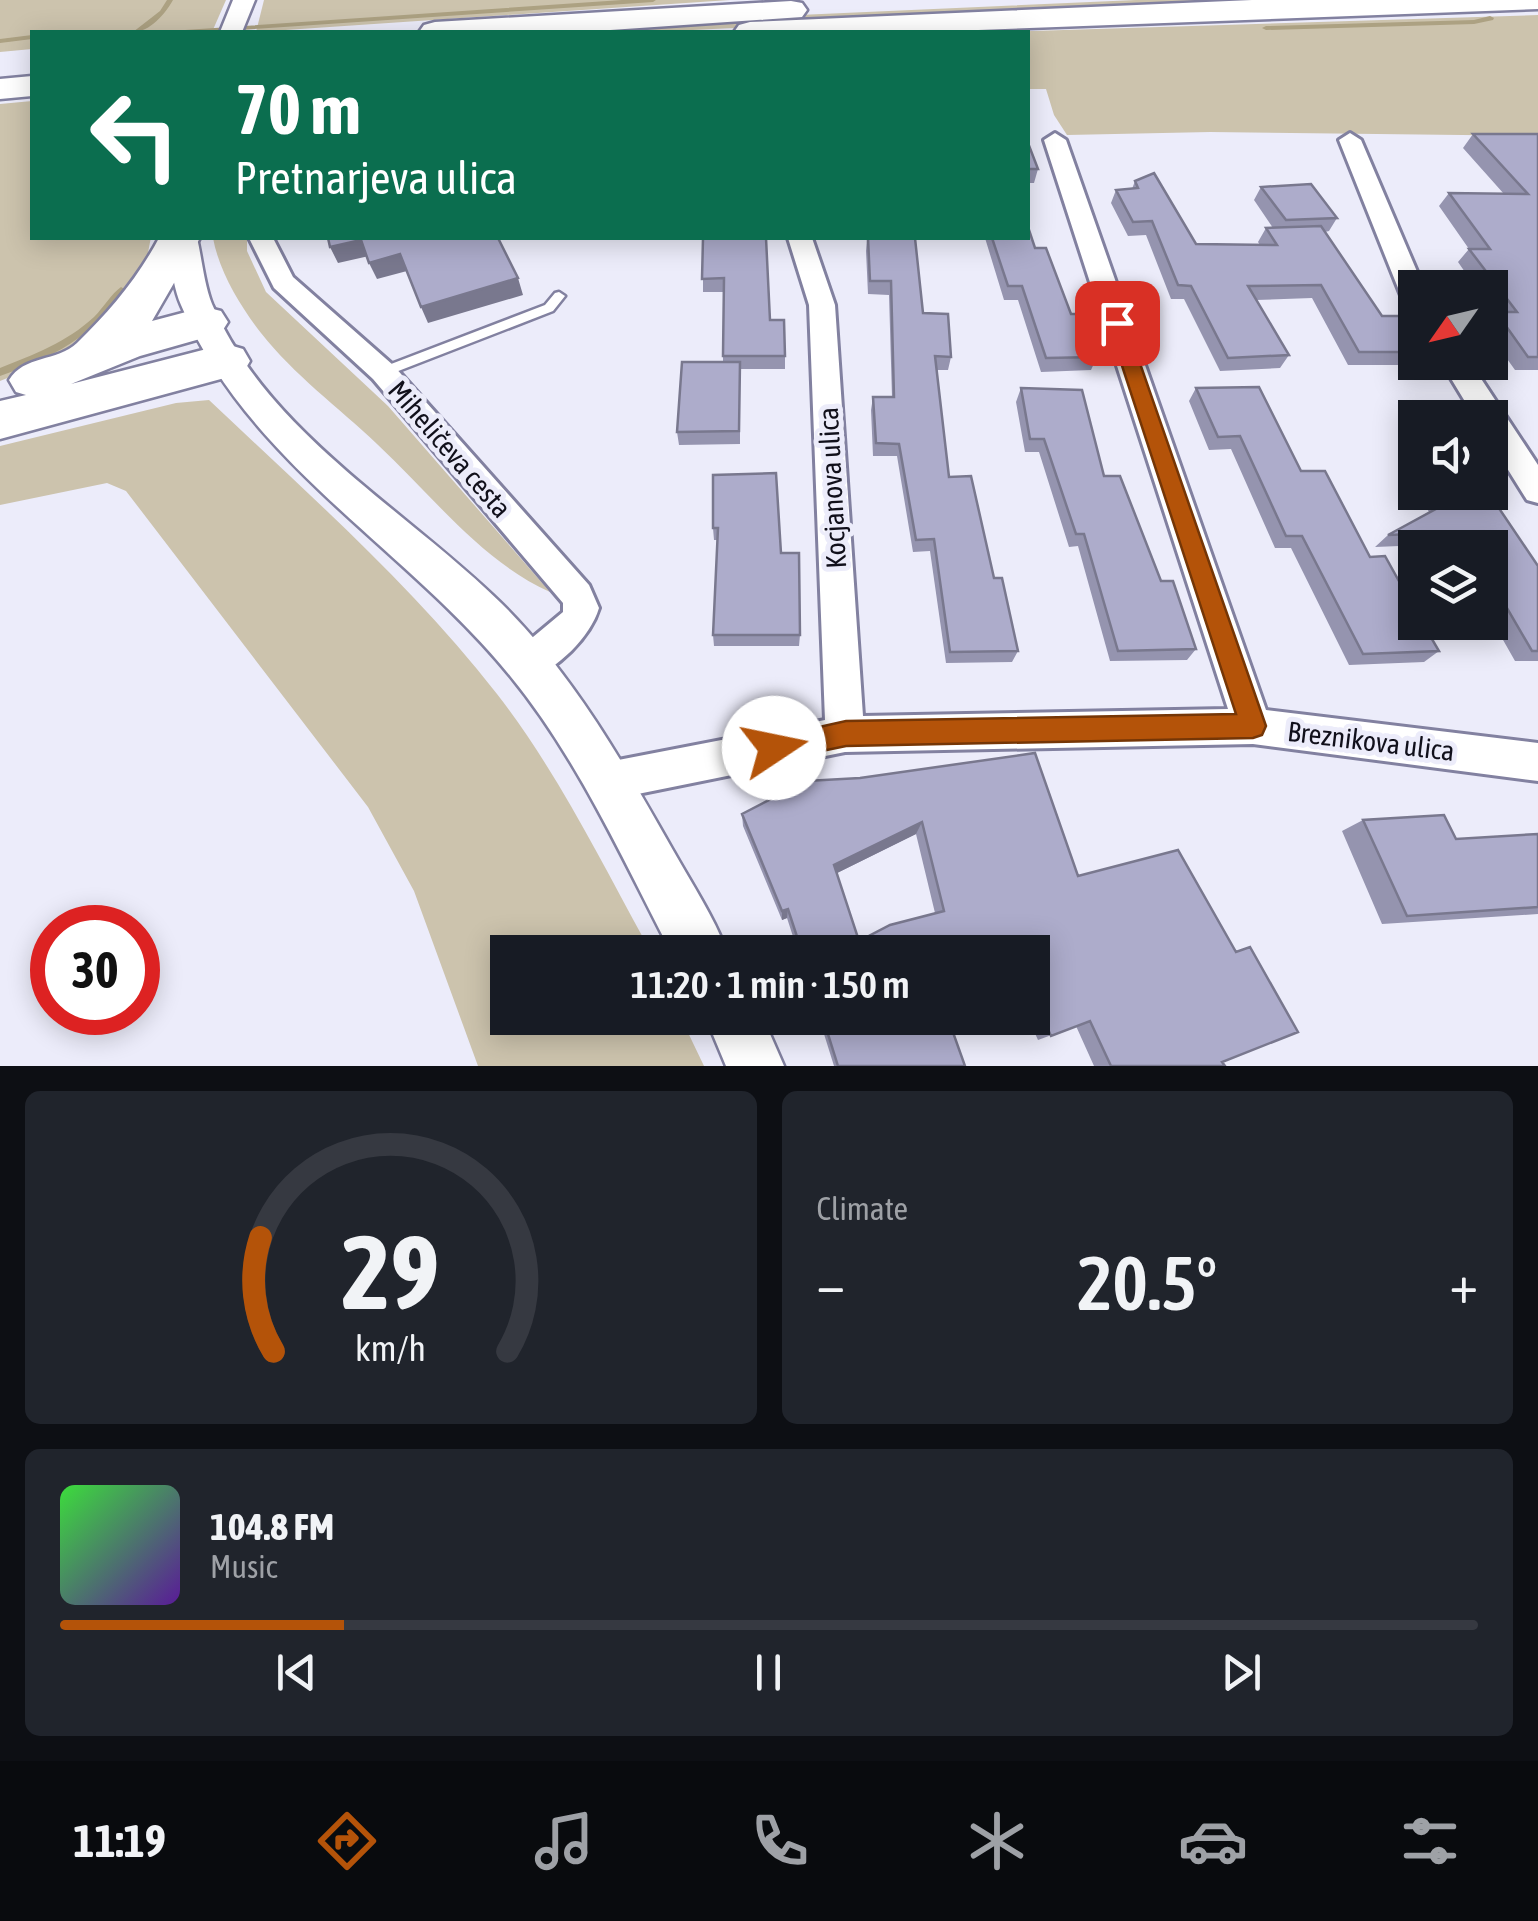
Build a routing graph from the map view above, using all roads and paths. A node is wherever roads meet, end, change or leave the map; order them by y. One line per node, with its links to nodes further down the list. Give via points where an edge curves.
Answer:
1 (244, 0): 6 (street)
2 (988, 0): 7 (highway)
3 (1538, 0): 4 (highway)
4 (1360, 5): 5 (highway, via 1423,13); 8 (highway)
5 (1538, 10)
6 (233, 30)
7 (469, 30)
8 (795, 30)
9 (30, 64): 10 (highway)
10 (0, 67)
11 (30, 86): 12 (highway)
12 (0, 89)
13 (1056, 140): 29 (street)
14 (1350, 140): 19 (street)
15 (179, 240): 22 (highway, via 126,326)
16 (180, 240): 21 (street, via 194,298)
17 (261, 240): 23 (street, Miheličeva cesta, via 284,282)
18 (801, 241): 30 (street, Kocjanova ulica, via 822,305)
19 (1403, 270)
20 (559, 296): 23 (lane, via 549,308)
21 (215, 341): 22 (highway, via 155,334); 26 (highway); 28 (street, via 256,401 455,586)
22 (72, 364): 25 (highway)
23 (383, 372): 28 (street, Miheličeva cesta, via 577,596 578,622)
24 (1467, 380): 27 (street)
25 (0, 392)
26 (0, 420)
27 (1538, 491)
28 (528, 664): 32 (street)
29 (1253, 726): 30 (street, Breznikova ulica); 31 (street, Breznikova ulica)
30 (846, 734): 32 (street, Breznikova ulica)
31 (1538, 762)
32 (608, 781): 33 (street)
33 (691, 935)
34 (741, 1035): 35 (street)
35 (754, 1066)

